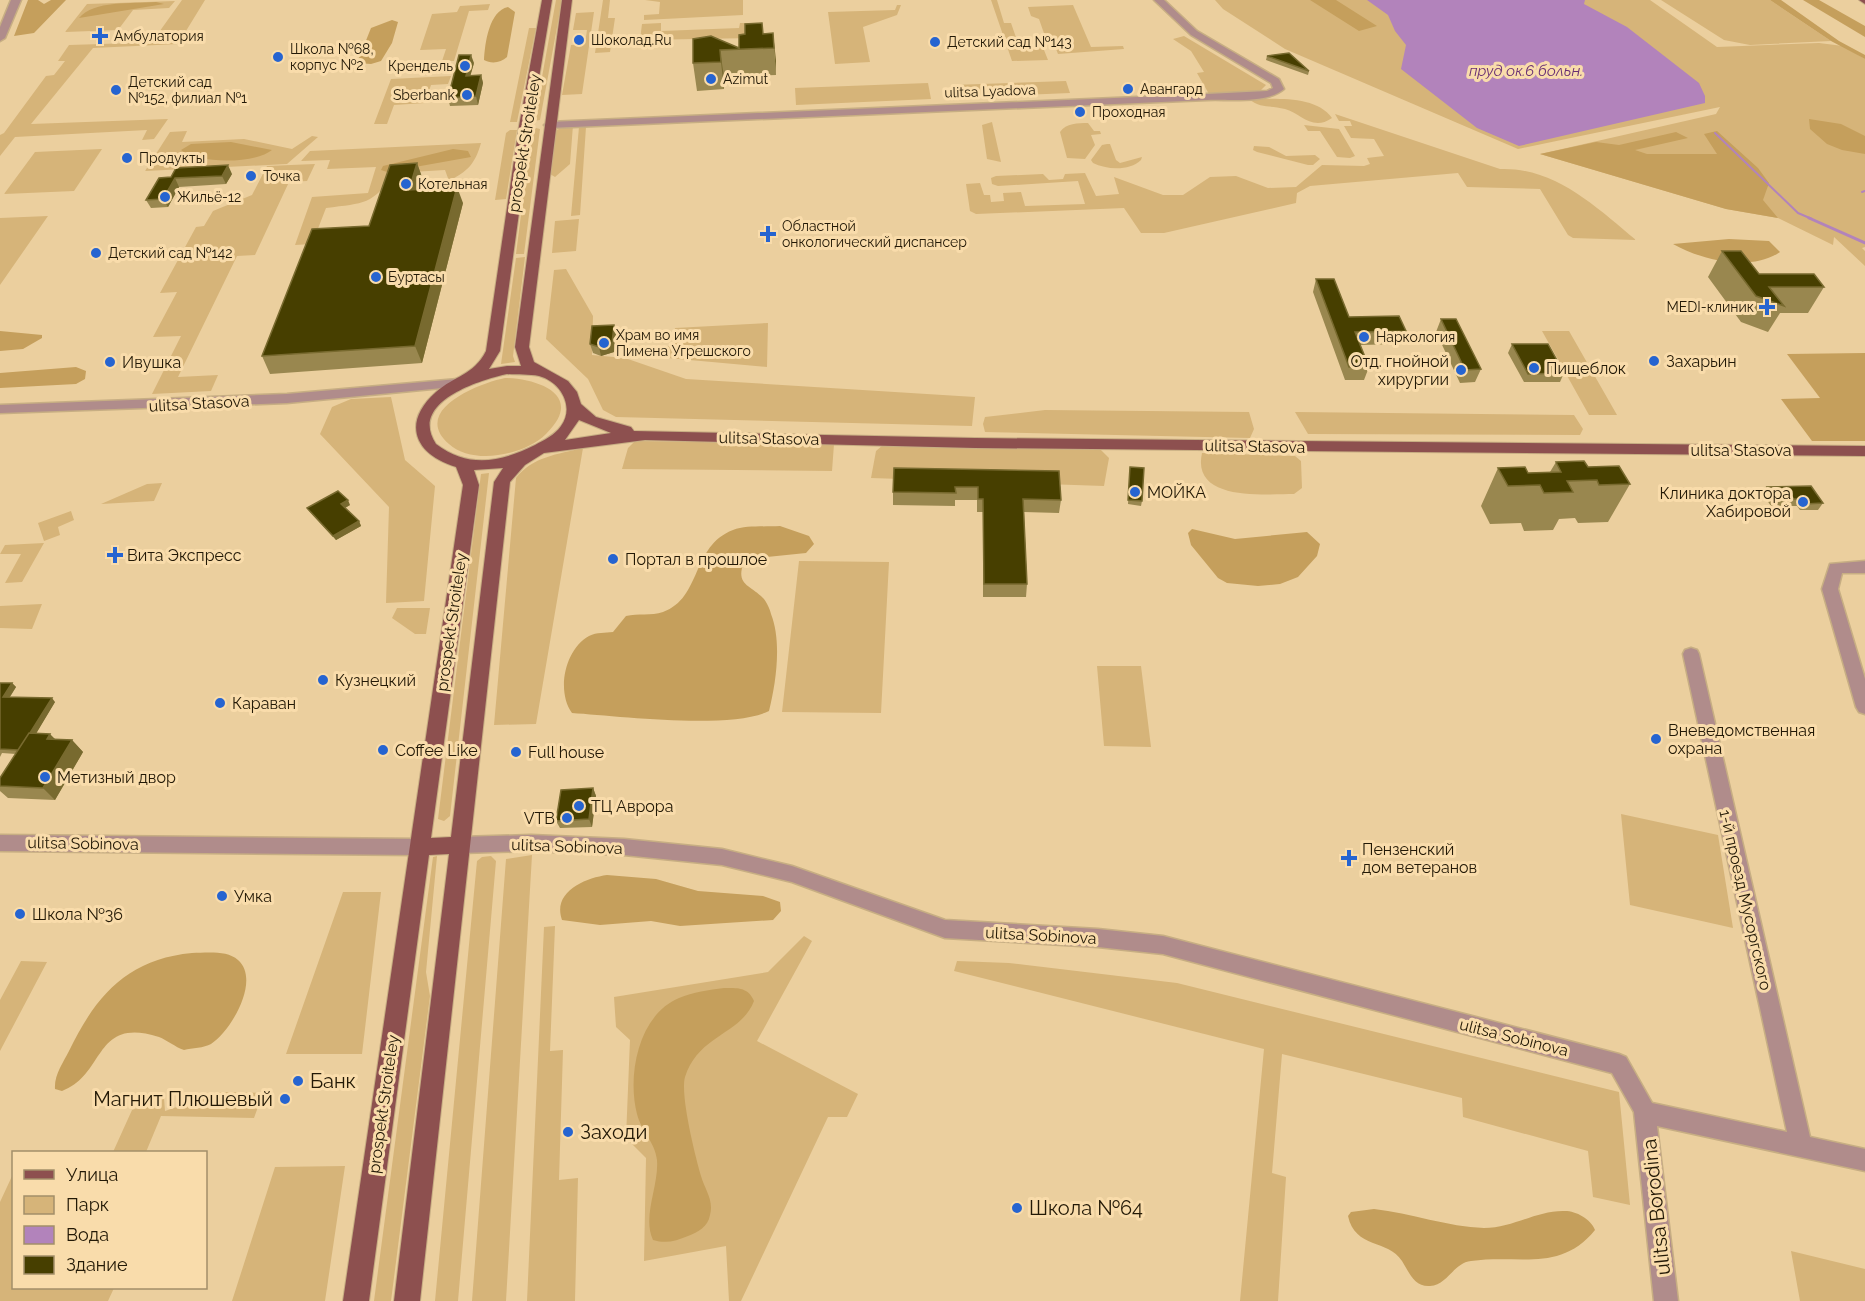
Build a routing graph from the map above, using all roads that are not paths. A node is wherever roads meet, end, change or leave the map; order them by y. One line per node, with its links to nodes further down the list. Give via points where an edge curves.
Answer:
1 (16, 0): 5 (street)
2 (547, 0): 8 (main road, prospekt Stroiteley, via 493,351)
3 (567, 0): 6 (main road, prospekt Stroiteley)
4 (1159, 0): 6 (street, ulitsa Lyadova, via 1194,33 1275,81 1280,89 1269,94)
5 (0, 38)
6 (549, 125): 7 (main road, prospekt Stroiteley, via 522,347 527,364)
7 (539, 372): 8 (main road, via 507,370); 12 (main road, prospekt Stroiteley, via 564,385)
8 (474, 377): 9 (main road)
9 (458, 383): 10 (street, ulitsa Stasova); 11 (main road)
10 (398, 391): 11 (street, ulitsa Stasova); 13 (street, ulitsa Stasova, via 196,404)
11 (432, 404): 17 (main road, via 422,425 428,445 436,454)
12 (574, 405): 14 (main road, ulitsa Stasova, via 596,425); 16 (main road, prospekt Stroiteley, via 566,429)
13 (0, 409)
14 (645, 435): 15 (main road, ulitsa Stasova, via 1019,443); 16 (main road, ulitsa Stasova, via 583,441)
15 (1865, 451)
16 (530, 455): 17 (main road, via 492,465); 22 (main road, prospekt Stroiteley, via 502,482)
17 (462, 464): 23 (main road, prospekt Stroiteley, via 471,485)
18 (1865, 567): 20 (street, via 1836,568 1830,589)
19 (1690, 654): 26 (street, 1-й проезд Мусоргского)
20 (1865, 707)
21 (0, 843): 23 (street, ulitsa Sobinova)
22 (460, 845): 23 (main road); 24 (street, ulitsa Sobinova, via 624,847 722,857 792,874 945,929 1163,945); 29 (main road, prospekt Stroiteley)
23 (419, 847): 28 (main road, prospekt Stroiteley)
24 (1619, 1064): 25 (street, ulitsa Borodina)
25 (1645, 1112): 26 (street); 30 (street, ulitsa Borodina)
26 (1801, 1146): 27 (street)
27 (1865, 1160)
28 (356, 1301)
29 (407, 1301)
30 (1666, 1301)

